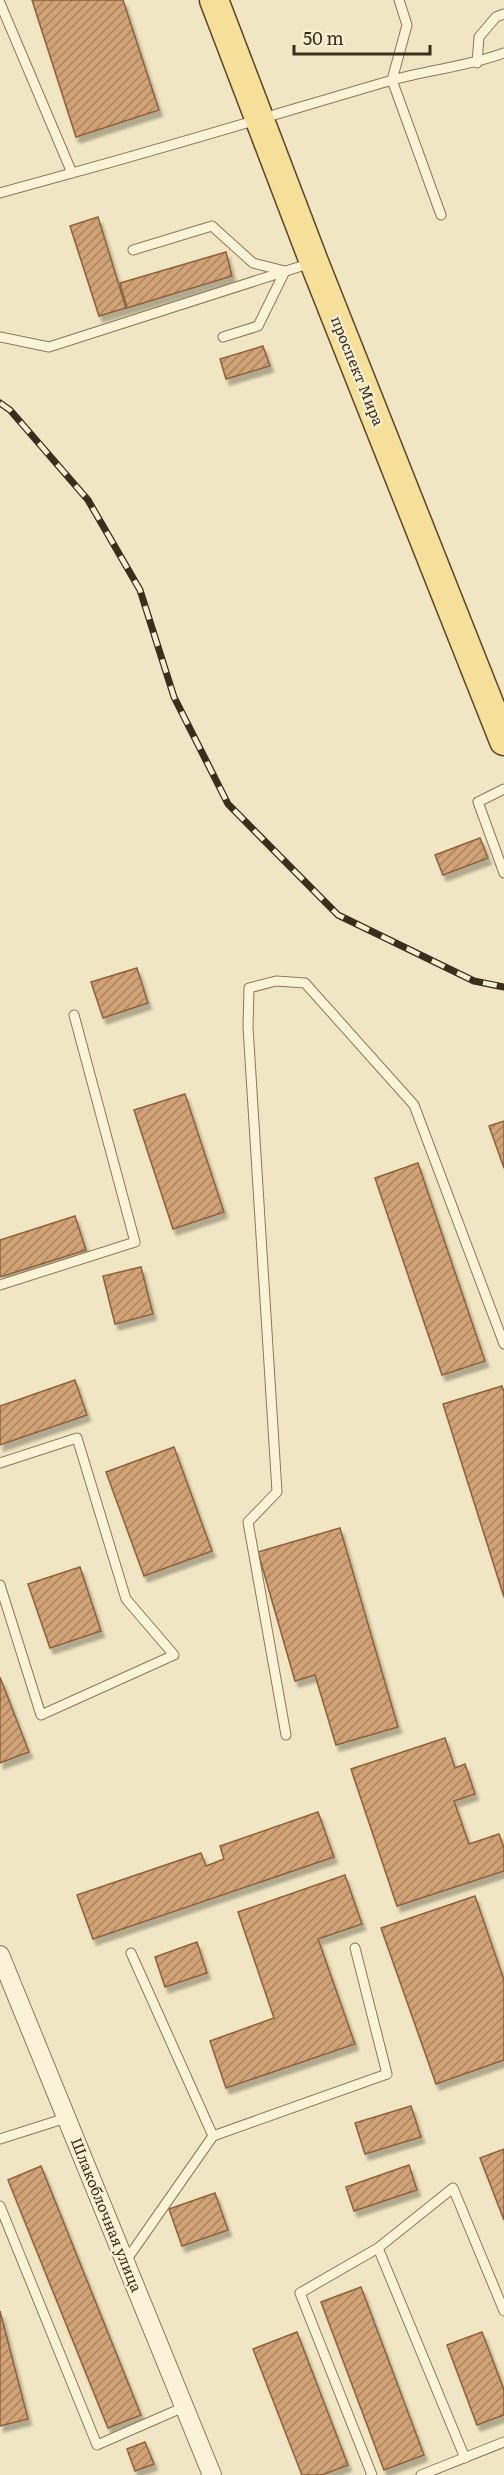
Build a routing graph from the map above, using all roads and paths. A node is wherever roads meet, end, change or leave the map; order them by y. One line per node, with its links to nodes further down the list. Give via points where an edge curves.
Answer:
1 (214, 0): 8 (main road, проспект Мира)
2 (399, 0): 7 (lane, via 407,25)
3 (0, 3): 9 (lane)
4 (504, 14): 6 (lane, via 496,17 478,37)
5 (504, 53): 6 (lane)
6 (477, 63): 7 (lane)
7 (392, 80): 8 (lane); 11 (lane)
8 (260, 120): 9 (lane); 13 (main road, проспект Мира)
9 (72, 172): 10 (lane)
10 (0, 193)
11 (441, 215)
12 (133, 250): 14 (lane, via 212,225 253,263)
13 (314, 262): 14 (lane); 17 (main road, проспект Мира)
14 (285, 271): 15 (lane, via 49,347); 16 (lane, via 258,326)
15 (0, 337)
16 (223, 337)
17 (504, 741)
18 (504, 789): 19 (lane, via 478,802)
19 (504, 873)
20 (74, 1015): 21 (lane, via 135,1242)
21 (0, 1285)
22 (504, 1344): 25 (lane, via 414,1105 305,983 276,981 249,988 248,1027 277,1492 248,1522)
23 (0, 1463): 24 (lane, via 77,1438 126,1599 174,1655 40,1714)
24 (0, 1585)
25 (286, 1735)
26 (355, 1948): 30 (lane, via 387,2074)
27 (131, 1953): 30 (lane)
28 (0, 1955): 29 (street, Шлакоблочная улица)
29 (66, 2118): 31 (lane); 34 (street, Шлакоблочная улица)
30 (213, 2136): 34 (lane)
31 (0, 2139)
32 (0, 2205): 36 (lane, via 97,2445)
33 (378, 2248): 35 (lane, via 453,2188); 38 (lane); 40 (lane, via 300,2293)
34 (125, 2262): 36 (street, Шлакоблочная улица)
35 (504, 2311)
36 (184, 2407): 39 (street, Шлакоблочная улица)
37 (504, 2442): 38 (lane)
38 (465, 2458): 41 (lane)
39 (212, 2475)
40 (372, 2475)
41 (421, 2475)

